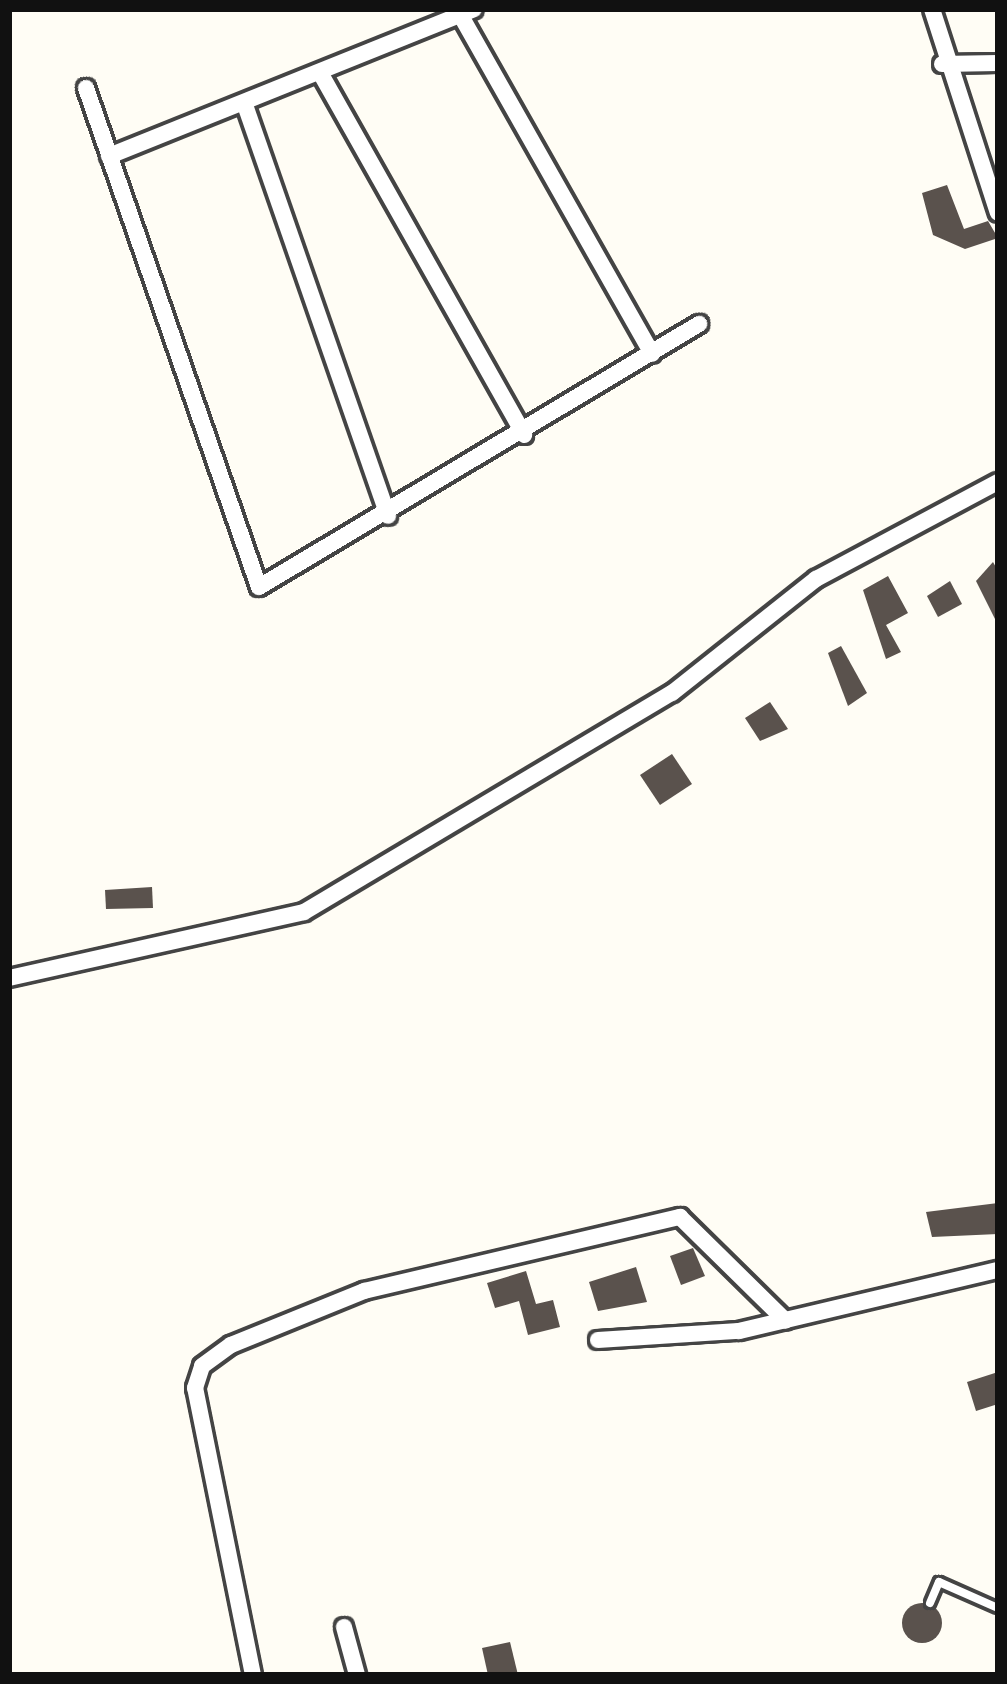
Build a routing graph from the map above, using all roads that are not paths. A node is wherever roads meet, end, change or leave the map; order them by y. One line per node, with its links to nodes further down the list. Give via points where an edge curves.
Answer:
1 (932, 9): 4 (street)
2 (467, 13): 5 (street); 11 (street)
3 (998, 63): 4 (street)
4 (942, 64): 9 (street)
5 (322, 76): 7 (street); 12 (street)
6 (86, 88): 8 (street)
7 (245, 105): 8 (street); 14 (street)
8 (109, 156): 14 (street, via 248,577 269,585)
9 (998, 213)
10 (699, 324): 11 (street)
11 (652, 353): 12 (street)
12 (524, 435): 14 (street)
13 (998, 482): 15 (street, via 815,579 672,694 304,911)
14 (388, 516)
15 (9, 978)
16 (998, 1270): 17 (street)
17 (786, 1322): 18 (street); 22 (street, via 680,1217 364,1291 231,1345 202,1366 195,1388)
18 (598, 1340)
19 (930, 1603): 20 (lane, via 939,1582)
20 (998, 1608)
21 (344, 1628): 23 (street)
22 (253, 1675)
23 (357, 1675)

